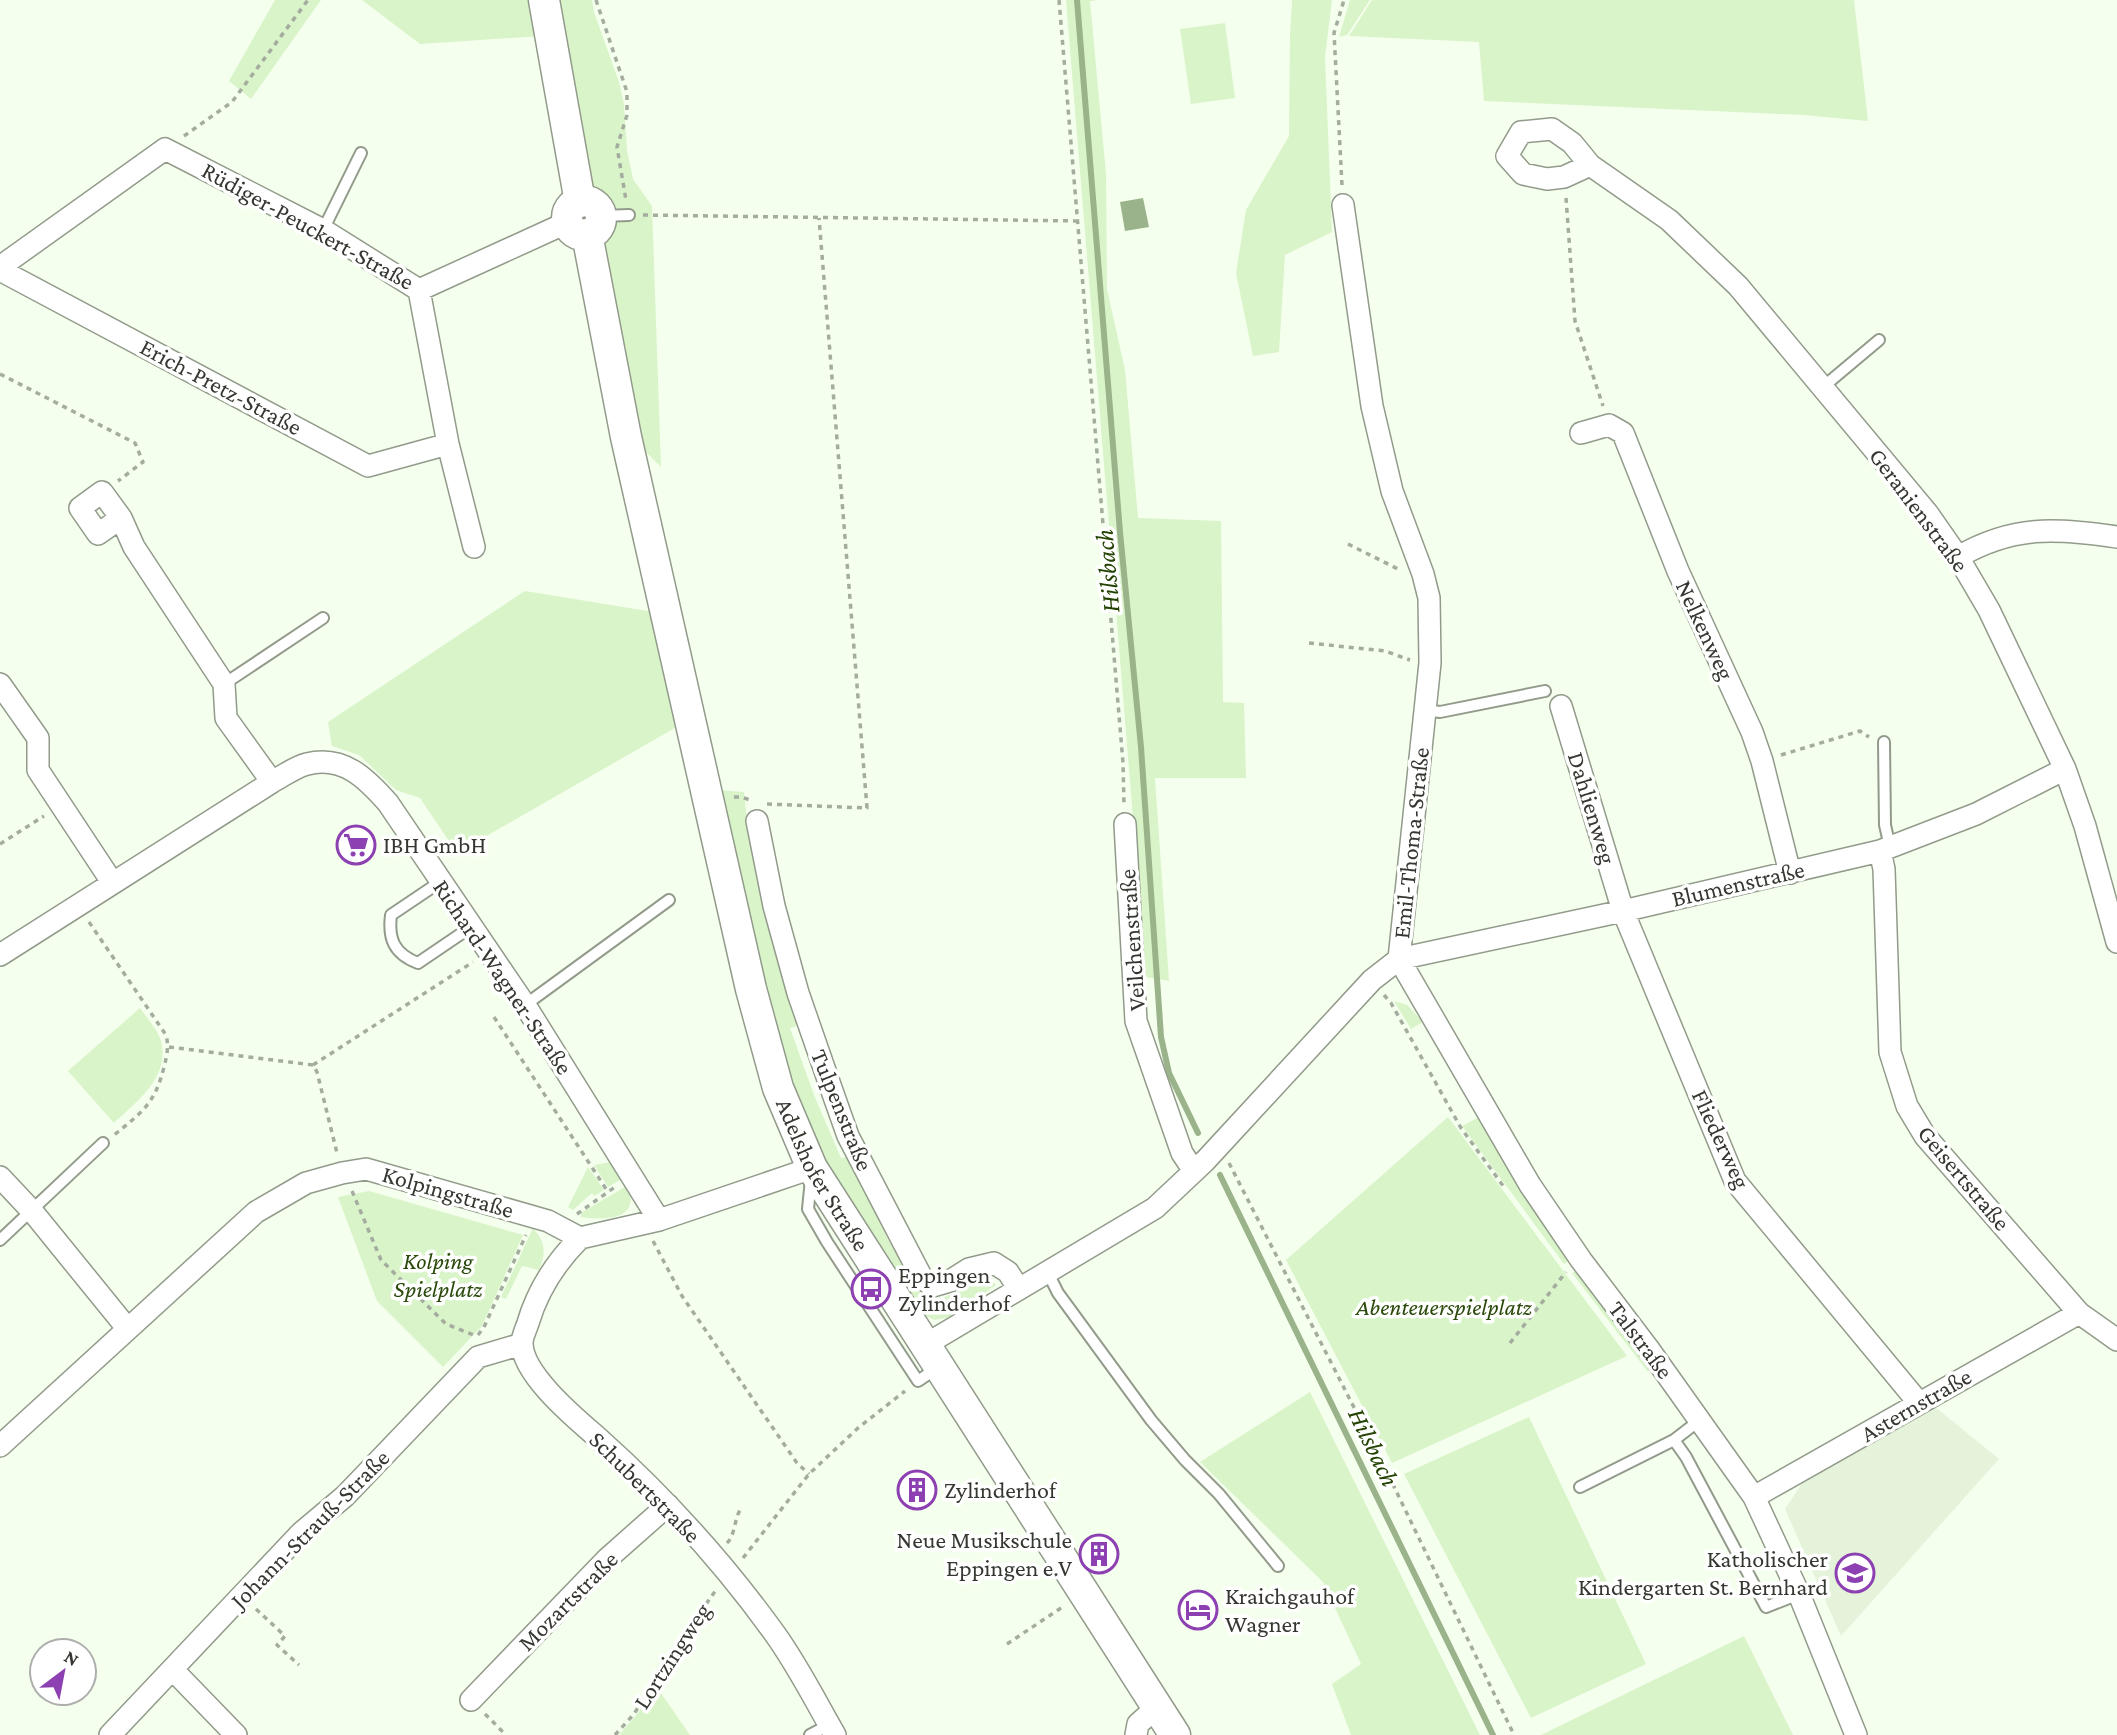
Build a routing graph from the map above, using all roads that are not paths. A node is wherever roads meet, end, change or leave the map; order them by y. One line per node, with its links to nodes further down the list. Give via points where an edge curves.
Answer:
1 (544, 0): 5 (street, Adelshofer Straße)
2 (361, 153): 6 (lane)
3 (1590, 165): 3 (street, Geranienstraße, via 1572,143 1552,130 1521,132 1507,156 1523,174 1547,179); 10 (street, Geranienstraße, via 1670,220 1738,286)
4 (1343, 205): 21 (street, Emil-Thoma-Straße, via 1372,406 1392,491 1429,598)
5 (593, 218): 8 (street, Rüdiger-Peuckert-Straße); 39 (street, Adelshofer Straße, via 626,438 751,989 778,1088)
6 (323, 230): 7 (street, Rüdiger-Peuckert-Straße, via 165,149); 8 (street, Rüdiger-Peuckert-Straße)
7 (0, 268): 12 (street, Erich-Pretz-Straße, via 368,466)
8 (419, 290): 12 (street)
9 (1879, 340): 10 (lane)
10 (1824, 387): 16 (street, Geranienstraße)
11 (1581, 433): 28 (street, Nelkenweg, via 1609,425 1623,433 1678,571 1752,732)
12 (448, 444): 15 (street)
13 (102, 492): 19 (street)
14 (2117, 537): 16 (street, via 2067,529 2015,533)
15 (474, 547)
16 (1958, 557): 23 (street, Geranienstraße, via 1989,610)
17 (323, 618): 19 (lane)
18 (0, 684): 29 (street, via 38,738 38,770)
19 (224, 684): 24 (street, via 226,718)
20 (1553, 699): 21 (lane); 32 (street, Dahlienweg)
21 (1425, 710): 36 (street, Emil-Thoma-Straße)
22 (1884, 742): 27 (lane)
23 (2065, 769): 27 (street, Blumenstraße, via 1976,814); 34 (street, Geranienstraße)
24 (272, 782): 29 (street, Richard-Wagner-Straße); 30 (street, Richard-Wagner-Straße, via 305,764 331,761 358,773 388,803)
25 (758, 812): 47 (street, Tulpenstraße, via 774,906 831,1088 848,1136 922,1278 933,1286 994,1263 1008,1272)
26 (1125, 824): 40 (street, Veilchenstraße, via 1136,1021 1182,1153)
27 (1885, 849): 28 (street, Blumenstraße); 48 (street, Geisertstraße, via 1890,1052 1907,1106 1925,1136)
28 (1790, 873): 32 (street, Blumenstraße)
29 (112, 882): 35 (street, Richard-Wagner-Straße)
30 (440, 882): 33 (street, Richard-Wagner-Straße); 33 (lane, via 391,915 392,943 405,958 418,963)
31 (668, 900): 37 (lane)
32 (1623, 911): 36 (street, Blumenstraße); 53 (street, Fliederweg, via 1735,1181)
33 (471, 927): 37 (street, Richard-Wagner-Straße)
34 (2117, 942)
35 (0, 955)
36 (1399, 959): 40 (street, Emil-Thoma-Straße, via 1372,980); 54 (street, Talstraße, via 1574,1265)
37 (525, 1005): 43 (street, Richard-Wagner-Straße, via 632,1175)
38 (103, 1143): 42 (lane)
39 (813, 1168): 43 (street); 52 (street, Adelshofer Straße)
40 (1194, 1171): 46 (street, Emil-Thoma-Straße, via 1155,1208)
41 (0, 1177): 42 (street)
42 (32, 1211): 45 (lane); 49 (street)
43 (653, 1222): 44 (street)
44 (580, 1238): 49 (street, Kolpingstraße, via 548,1221 366,1169 342,1183 306,1183 256,1212); 51 (street, via 558,1260 534,1300)
45 (0, 1240)
46 (1047, 1271): 47 (street, Emil-Thoma-Straße); 60 (lane, via 1150,1420)
47 (1018, 1288): 52 (street, Emil-Thoma-Straße)
48 (2078, 1313): 50 (street, Geisertstraße); 53 (street, Asternstraße)
49 (127, 1328): 56 (street, Kolpingstraße)
50 (2117, 1340)
51 (522, 1344): 59 (street, Schubertstraße, via 532,1371 562,1406); 62 (street, Johann-Strauß-Straße, via 482,1345 478,1357 345,1496 301,1533)
52 (927, 1364): 64 (street, Adelshofer Straße)
53 (1919, 1403): 58 (street, Asternstraße)
54 (1700, 1420): 55 (lane); 58 (street, Talstraße)
55 (1674, 1440): 57 (lane); 61 (lane, via 1766,1607)
56 (0, 1446)
57 (1580, 1488)
58 (1754, 1497): 61 (street, Talstraße)
59 (668, 1506): 63 (street, Mozartstraße, via 607,1559); 65 (street, Schubertstraße, via 776,1636)
60 (1278, 1566)
61 (1799, 1594): 71 (street, Talstraße)
62 (173, 1670): 66 (street, Johann-Strauß-Straße); 67 (street)
63 (471, 1700)
64 (1157, 1707): 69 (street, via 1138,1724); 70 (street, Adelshofer Straße)
65 (832, 1730): 68 (lane)
66 (110, 1735)
67 (236, 1735)
68 (810, 1735)
69 (1136, 1735)
70 (1175, 1735)
71 (1856, 1735)

